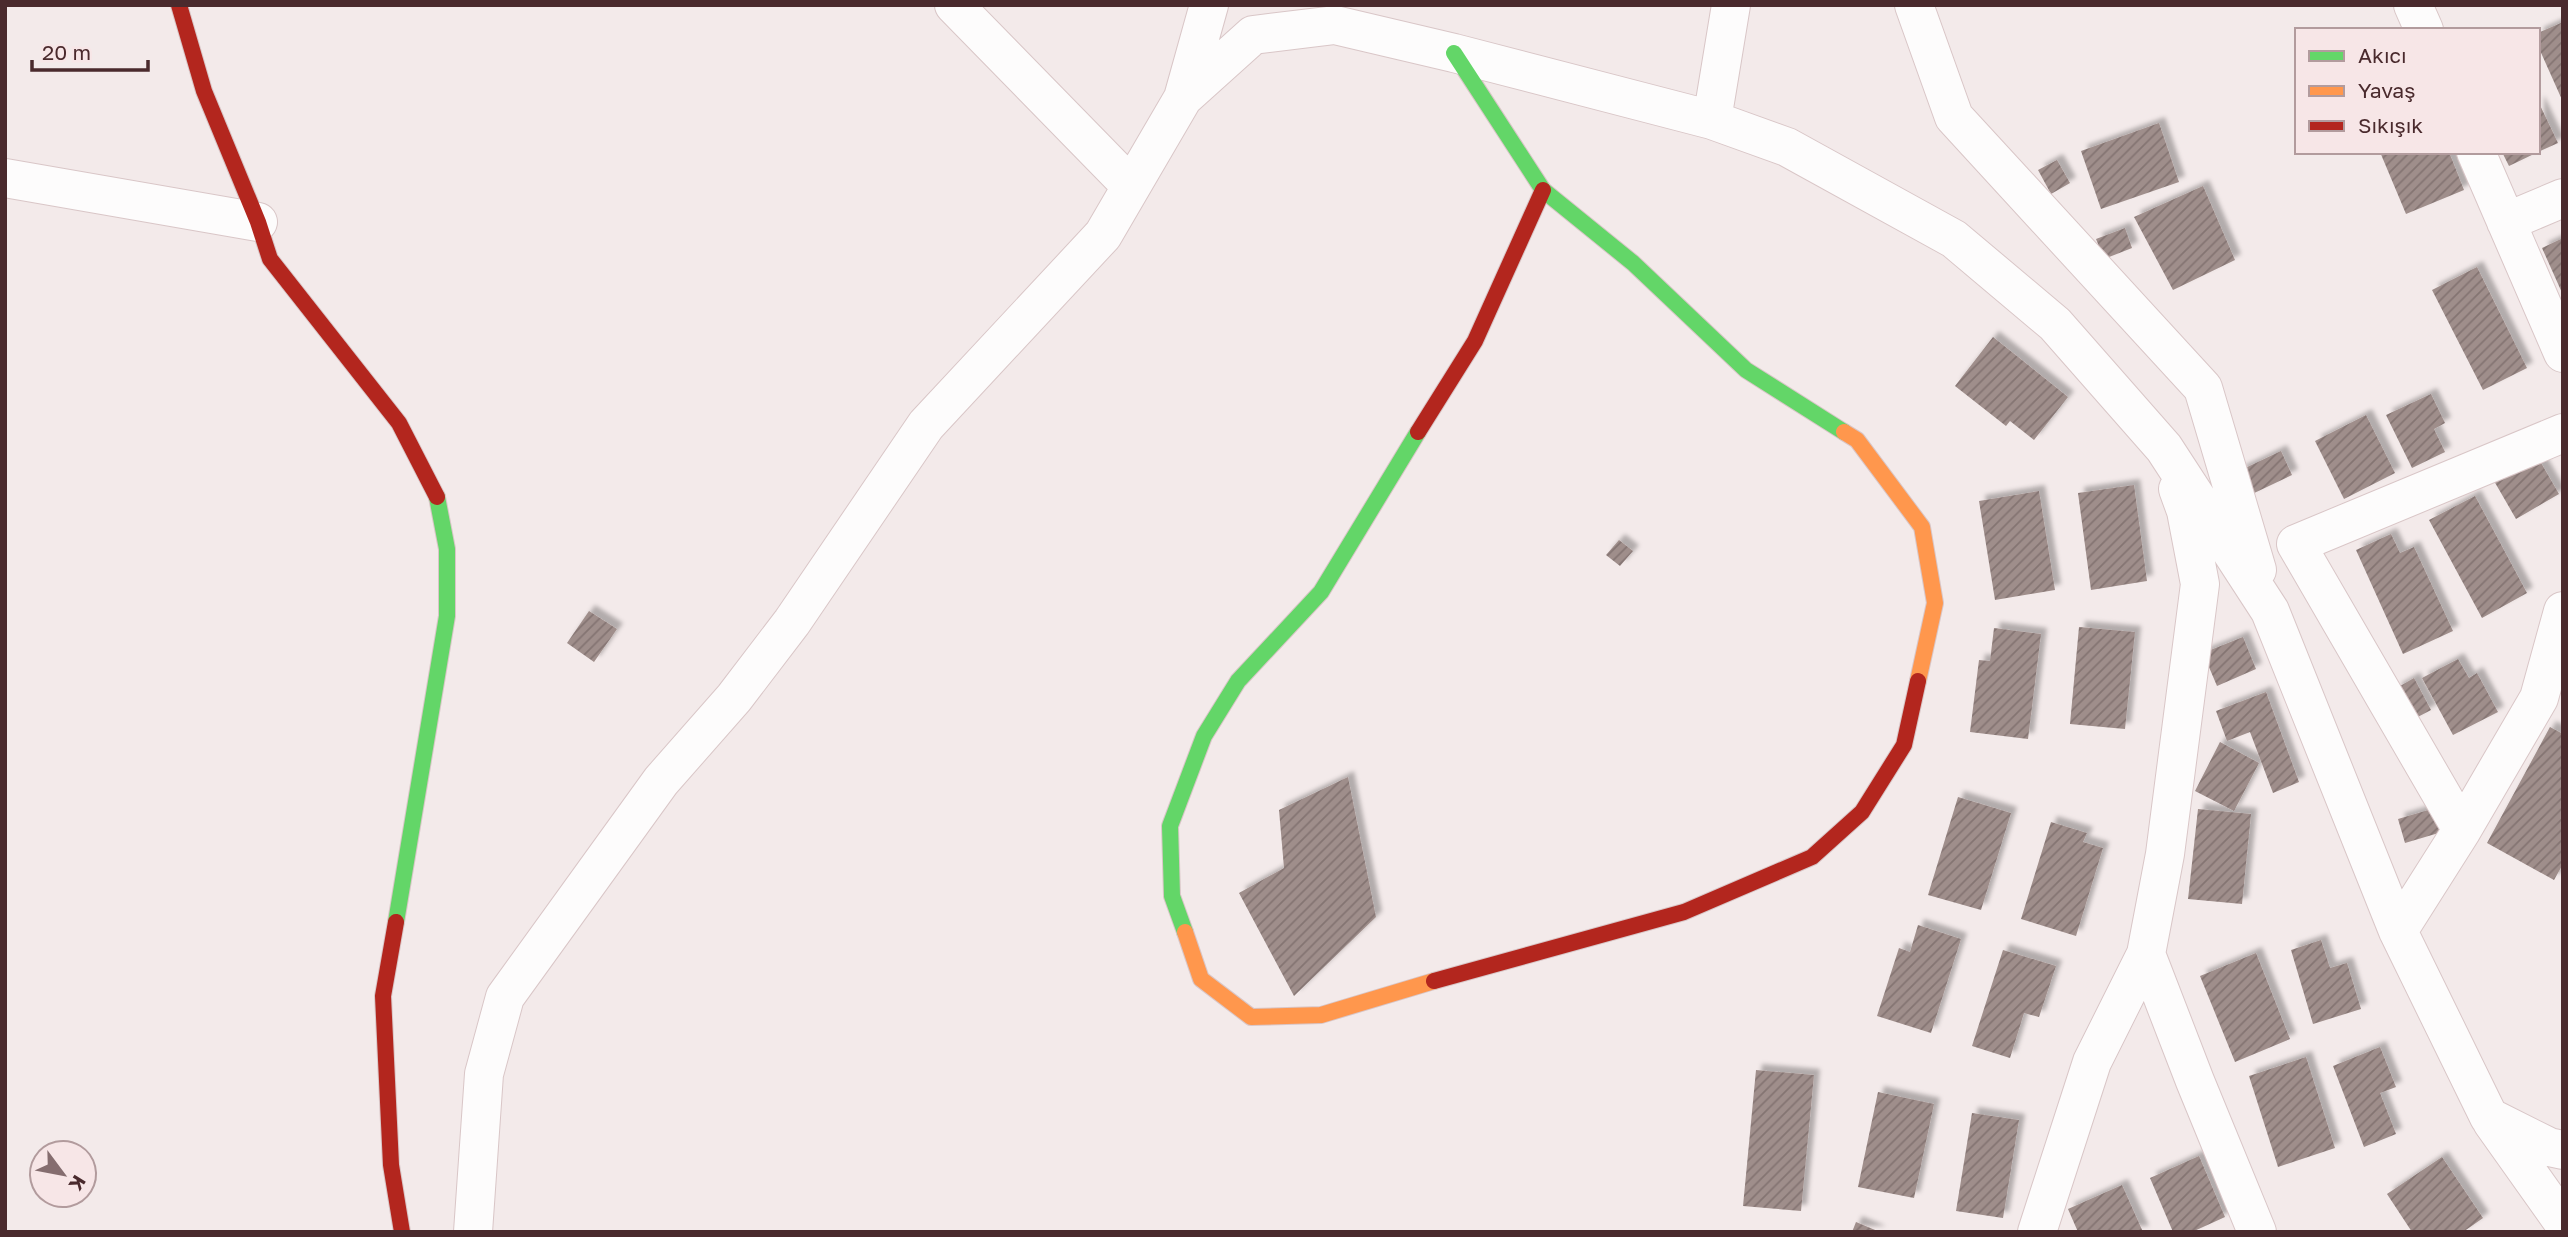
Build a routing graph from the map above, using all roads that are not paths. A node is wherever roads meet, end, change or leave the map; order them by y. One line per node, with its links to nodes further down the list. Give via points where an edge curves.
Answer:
1 (179, 5): 16 (street, via 204,91)
2 (954, 5): 13 (street)
3 (1209, 5): 9 (street)
4 (1731, 5): 10 (street)
5 (1914, 5): 21 (street, via 1954,117 2203,388)
6 (2413, 5): 7 (street)
7 (2423, 28)
8 (1454, 52): 9 (street, via 1335,25 1253,35); 10 (street); 14 (street)
9 (1183, 97): 13 (street)
10 (1712, 120): 20 (street, via 1787,147 1954,239 2055,324)
11 (2477, 154): 17 (street)
12 (5, 178): 16 (street)
13 (1131, 186): 30 (street, via 1103,235 926,425 792,622 734,698 661,781 505,997 484,1074)
14 (1543, 190): 14 (street, via 1633,263 1746,370 1857,440 1922,527 1935,603 1904,745 1862,812 1812,857 1684,912 1321,1015 1251,1017 1201,978 1171,897 1170,826 1204,736 1231,692 1321,592 1475,341)
15 (2563, 198): 17 (street)
16 (258, 222): 29 (street, via 270,258 399,423 436,498 447,549 447,616 383,996 391,1165)
17 (2506, 222): 18 (street)
18 (2563, 353)
19 (2563, 433): 23 (street, via 2296,544)
20 (2164, 448): 21 (street); 25 (street, via 2186,511 2200,584 2165,854)
21 (2270, 611): 24 (street)
22 (2563, 611): 23 (street, via 2539,698)
23 (2462, 830): 24 (street)
24 (2398, 931): 26 (street)
25 (2146, 954): 31 (street, via 2092,1062); 32 (street)
26 (2489, 1117): 27 (street); 28 (street)
27 (2558, 1138)
28 (2563, 1222)
29 (402, 1232)
30 (473, 1232)
31 (2037, 1232)
32 (2257, 1232)

